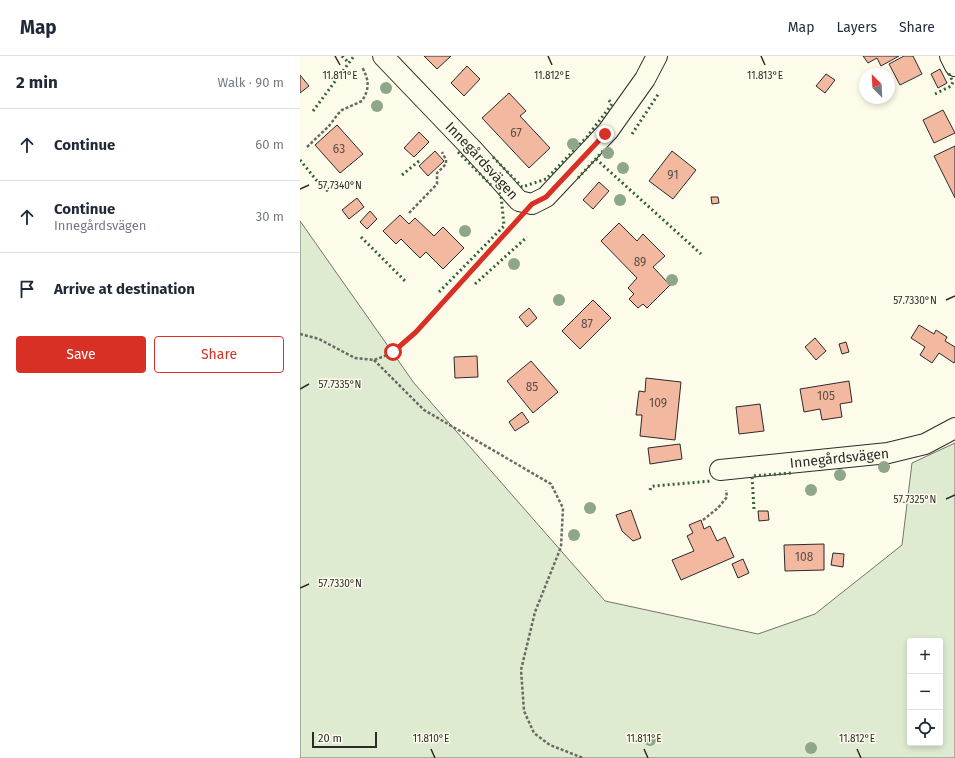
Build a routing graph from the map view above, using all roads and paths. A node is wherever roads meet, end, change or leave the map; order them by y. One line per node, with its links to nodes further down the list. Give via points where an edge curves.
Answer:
1 (383, 56): 8 (street, Innegårdsvägen, via 519,201)
2 (657, 56): 8 (street, Innegårdsvägen, via 608,131 546,197)
3 (950, 56): 4 (street)
4 (955, 66)
5 (362, 67): 6 (path, via 368,82 362,101 342,110)
6 (307, 147)
7 (442, 152): 9 (path, via 446,164 437,173 436,184)
8 (532, 204): 11 (path, via 416,332 393,352)
9 (409, 213)
10 (300, 334): 11 (path, via 319,339 355,358)
11 (374, 360): 15 (path, via 424,410 551,484 563,508 561,547 535,612 520,670 524,711 534,732 550,745)
12 (955, 428): 13 (street, Innegårdsvägen, via 925,444 888,453)
13 (722, 470): 14 (path, via 726,497 718,508)
14 (703, 520)
15 (583, 758)

